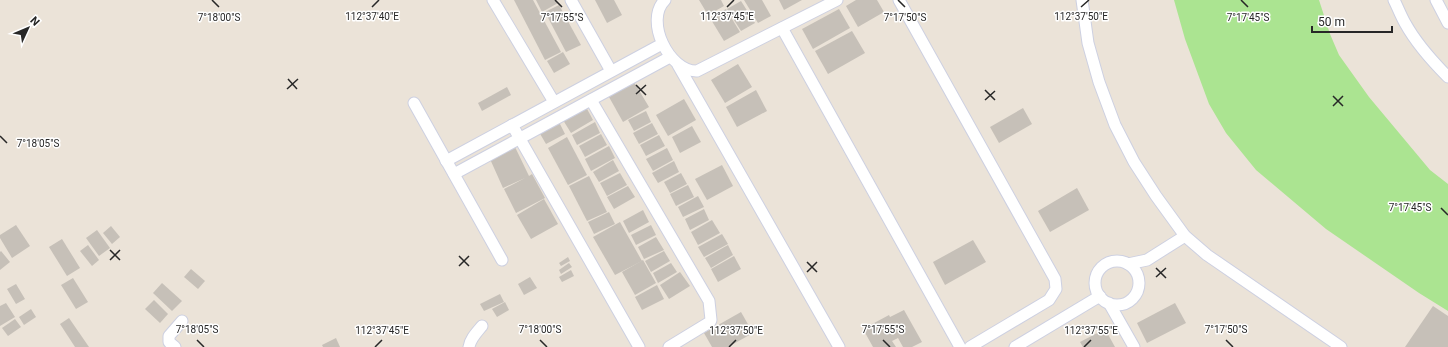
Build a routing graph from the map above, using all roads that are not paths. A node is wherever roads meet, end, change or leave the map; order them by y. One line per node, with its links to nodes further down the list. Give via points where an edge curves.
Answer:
1 (493, 0): 18 (street)
2 (571, 0): 14 (street)
3 (837, 0): 10 (street)
4 (898, 0): 38 (street, via 1055,279 1056,289 1049,300)
5 (1082, 0): 23 (street, via 1088,43 1115,125 1134,162)
6 (1394, 0): 15 (street, via 1405,23 1438,68)
7 (1436, 0): 9 (street)
8 (661, 2): 11 (street, via 657,23)
9 (1448, 23)
10 (782, 28): 13 (street, via 697,72 689,72); 37 (street)
11 (662, 44): 12 (street); 14 (street)
12 (670, 57): 13 (street); 16 (street)
13 (678, 65): 36 (street)
14 (611, 71): 18 (street)
15 (1448, 77)
16 (591, 100): 20 (street); 35 (street, via 709,301 710,322)
17 (414, 102): 21 (street)
18 (554, 102): 19 (street)
19 (512, 125): 20 (street); 21 (street)
20 (520, 138): 22 (street); 34 (street)
21 (446, 161): 22 (street)
22 (454, 174): 24 (street)
23 (1185, 236): 25 (street); 41 (street, via 1207,256)
24 (502, 260)
25 (1147, 260): 26 (street); 27 (street)
26 (1128, 264): 27 (street); 28 (street, via 1114,261 1102,267 1098,273 1095,286)
27 (1137, 274): 28 (street, via 1138,289 1130,301 1116,305)
28 (1104, 300): 31 (street); 40 (street)
29 (182, 321): 32 (street, via 169,336 168,340)
30 (482, 326): 33 (street)
31 (1030, 343): 39 (street)
32 (175, 347)
33 (468, 347)
34 (639, 347)
35 (669, 347)
36 (839, 347)
37 (960, 347)
38 (970, 347)
39 (1015, 347)
40 (1134, 347)
41 (1341, 347)

